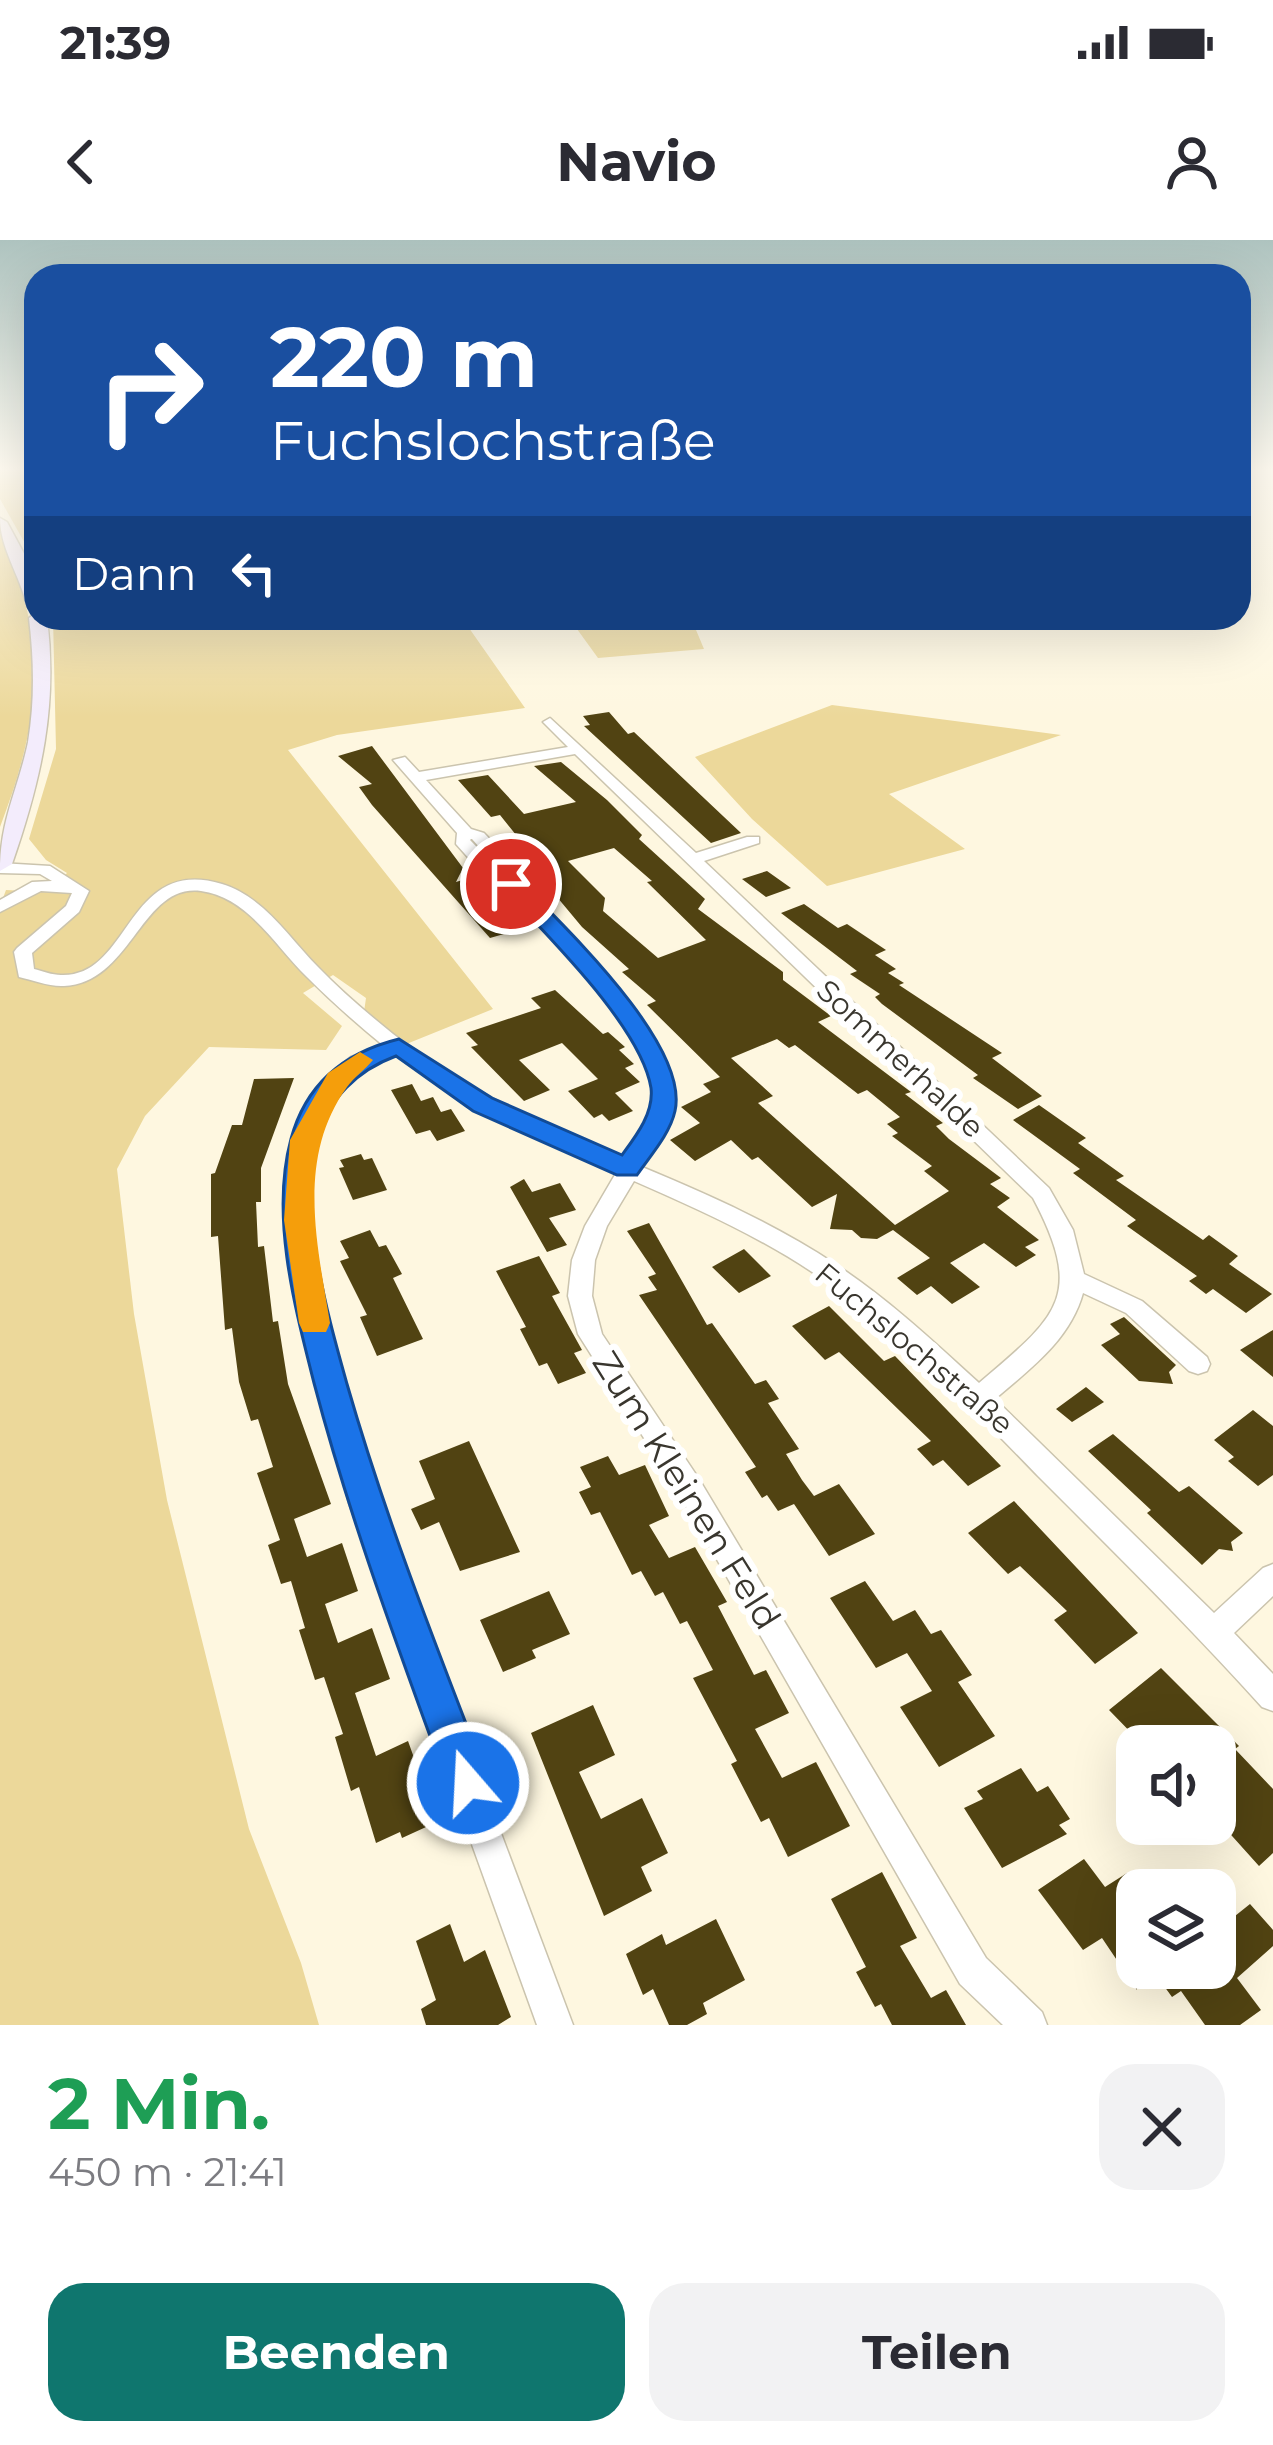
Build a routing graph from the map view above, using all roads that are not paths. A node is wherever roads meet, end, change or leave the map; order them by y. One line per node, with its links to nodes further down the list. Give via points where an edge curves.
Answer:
1 (39, 630): 8 (street, via 40,749)
2 (550, 722): 3 (street, Sommerhalde)
3 (575, 750): 5 (street); 7 (street, Sommerhalde)
4 (400, 760): 5 (street, Zum Kleinen Feld)
5 (418, 777): 14 (street, Zum Kleinen Feld, via 465,832 462,841 593,973 646,1044 664,1089 662,1114)
6 (753, 840): 7 (street)
7 (693, 859): 15 (street, Sommerhalde, via 1041,1193)
8 (0, 866): 11 (street, via 44,869)
9 (0, 878): 10 (street)
10 (38, 886): 11 (street); 12 (street)
11 (76, 886): 13 (street, Fuchslochstraße, via 80,900 22,952 25,973 69,980 104,968 147,904 191,884 232,894)
12 (0, 907)
13 (399, 1047): 14 (street, Fuchslochstraße, via 482,1105); 21 (street, via 358,1061 338,1079 304,1140 299,1220 314,1321 363,1503)
14 (627, 1168): 17 (street, Fuchslochstraße, via 714,1205 828,1270); 22 (street, Zum Kleinen Feld, via 584,1263 579,1293 590,1334 680,1471 973,1971)
15 (1075, 1279): 16 (street, via 1134,1307); 17 (street, via 1061,1325)
16 (1198, 1364)
17 (980, 1397): 19 (street, Fuchslochstraße)
18 (1273, 1577): 19 (street)
19 (1215, 1632): 20 (street, Fuchslochstraße)
20 (1273, 1696)
21 (555, 2025)
22 (1029, 2025)

